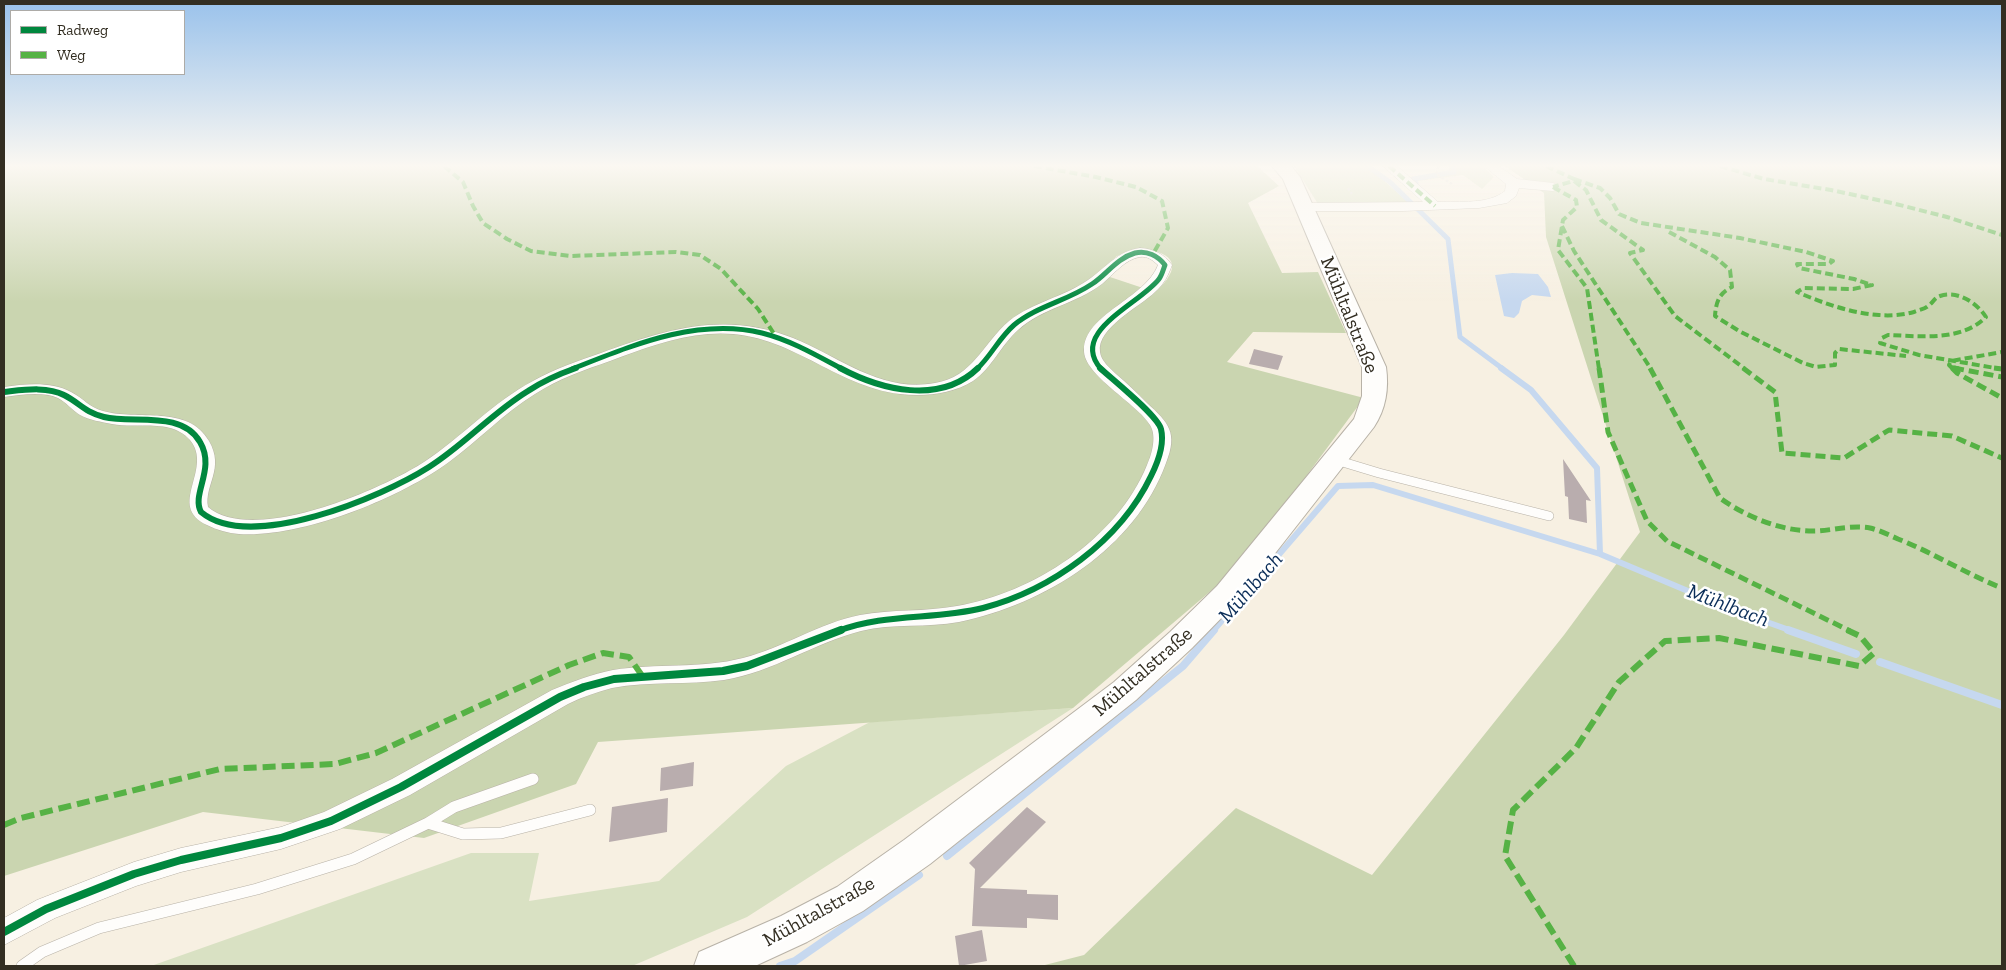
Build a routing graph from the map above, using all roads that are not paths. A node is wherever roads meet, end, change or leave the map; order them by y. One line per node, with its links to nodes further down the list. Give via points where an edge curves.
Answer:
1 (1306, 211): 3 (main road, Mühltalstraße, via 1376,378 1376,394 1368,416)
2 (4, 392): 8 (street, via 55,391 97,415 181,425 199,439 204,452 206,473 198,494 199,510 208,518 229,526 265,526 336,508 412,478 542,382 650,341 708,329 744,329 776,337 875,384 897,389 938,388 968,376 978,368 1025,316 1091,284 1122,258 1147,253 1159,257 1165,265 1163,275 1152,288 1101,329 1091,351 1099,367 1162,428 1158,462 1144,490 1114,529 1071,565 1045,581 1004,600 958,614 856,624 747,666 684,675 614,679 584,687 552,701 401,786 331,821 281,838 134,874 46,910)
3 (1335, 460): 4 (lane); 10 (main road, Mühltalstraße, via 1227,594 1125,691 917,852 850,899 794,929)
4 (1548, 516)
5 (533, 779): 7 (lane, via 454,808)
6 (590, 810): 7 (lane, via 501,833 463,834)
7 (428, 823): 9 (lane, via 353,859 257,889 99,928 42,952)
8 (4, 932)
9 (22, 966)
10 (712, 966)

